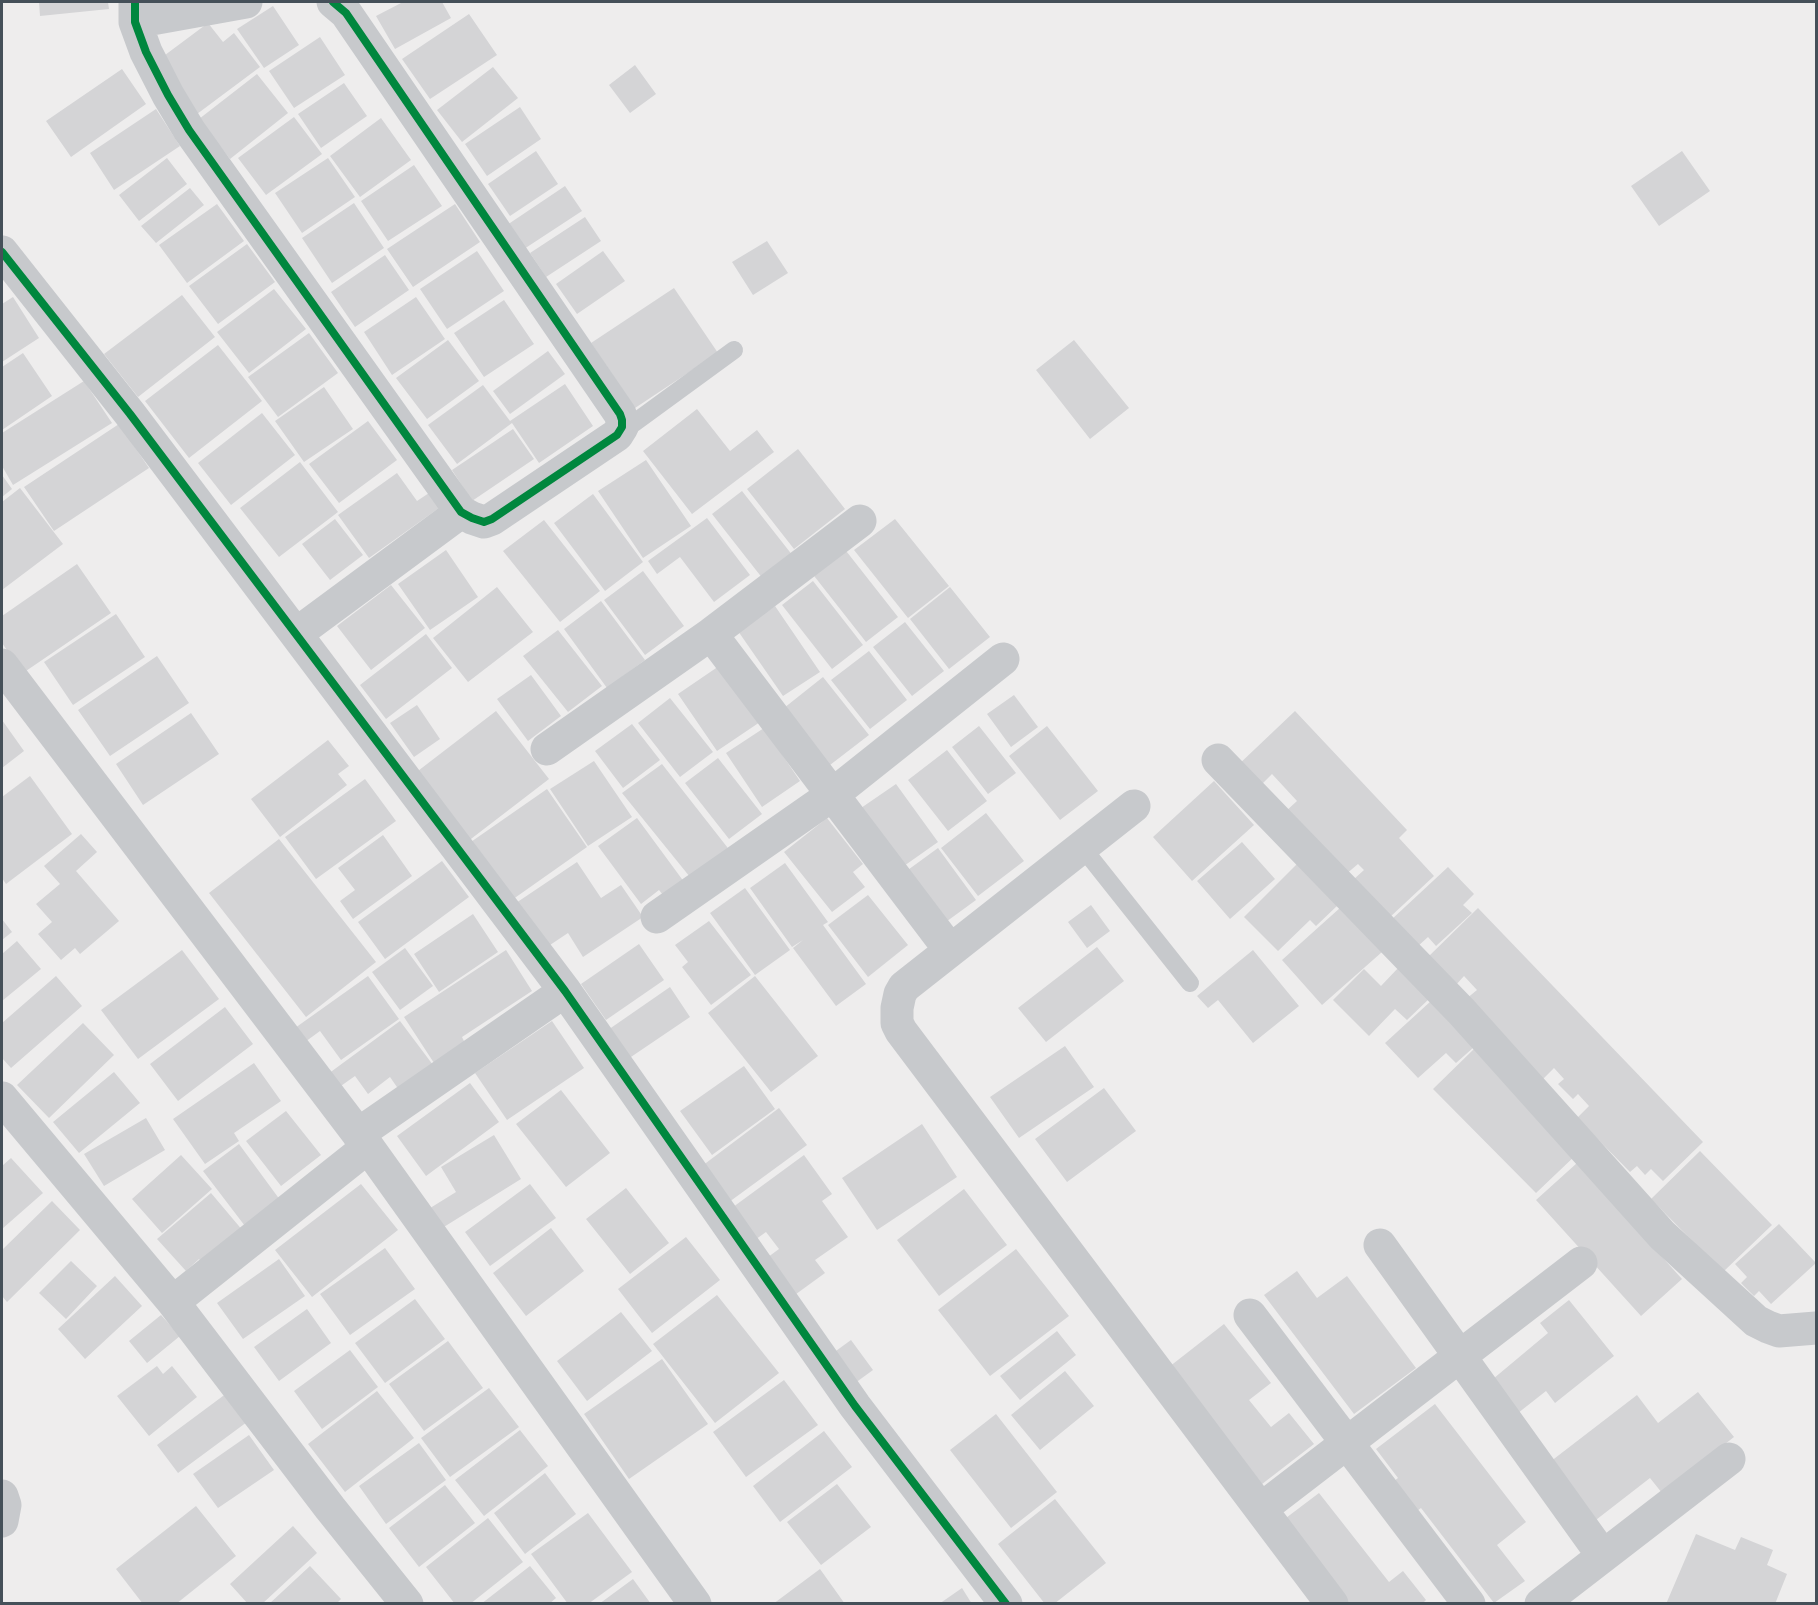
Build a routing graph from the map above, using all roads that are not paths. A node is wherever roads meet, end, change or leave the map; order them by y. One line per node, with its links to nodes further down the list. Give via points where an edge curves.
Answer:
1 (246, 2): 3 (street)
2 (333, 2): 6 (street, via 346,13 620,414 622,427)
3 (135, 12): 7 (street, via 146,52 189,130)
4 (2, 252): 9 (street)
5 (734, 350): 6 (lane)
6 (617, 435): 7 (street, via 492,519 484,522)
7 (460, 512): 9 (street)
8 (860, 521): 10 (street)
9 (296, 634): 21 (street)
10 (711, 634): 13 (street); 15 (street)
11 (1003, 659): 15 (street)
12 (2, 665): 23 (street)
13 (548, 749)
14 (1218, 760): 28 (street, via 1462,1012 1662,1236 1762,1324 1779,1331)
15 (832, 795): 18 (street); 19 (street)
16 (1134, 806): 17 (street)
17 (1082, 848): 19 (street); 20 (lane)
18 (657, 917)
19 (950, 950): 33 (street, via 904,987 897,1008 901,1031)
20 (1190, 983)
21 (565, 991): 23 (street); 38 (street, via 855,1406)
22 (2, 1098): 26 (street)
23 (363, 1141): 26 (street); 37 (street)
24 (1380, 1245): 29 (street)
25 (1581, 1263): 29 (street)
26 (173, 1302): 36 (street)
27 (1250, 1315): 30 (street)
28 (1816, 1328)
29 (1460, 1356): 30 (street); 35 (street)
30 (1347, 1443): 33 (street); 40 (street)
31 (1729, 1459): 35 (street)
32 (2, 1497): 34 (street)
33 (1261, 1509): 39 (street)
34 (2, 1521)
35 (1603, 1556): 41 (street)
36 (407, 1604)
37 (695, 1604)
38 (1006, 1604)
39 (1332, 1604)
40 (1469, 1604)
41 (1541, 1604)

